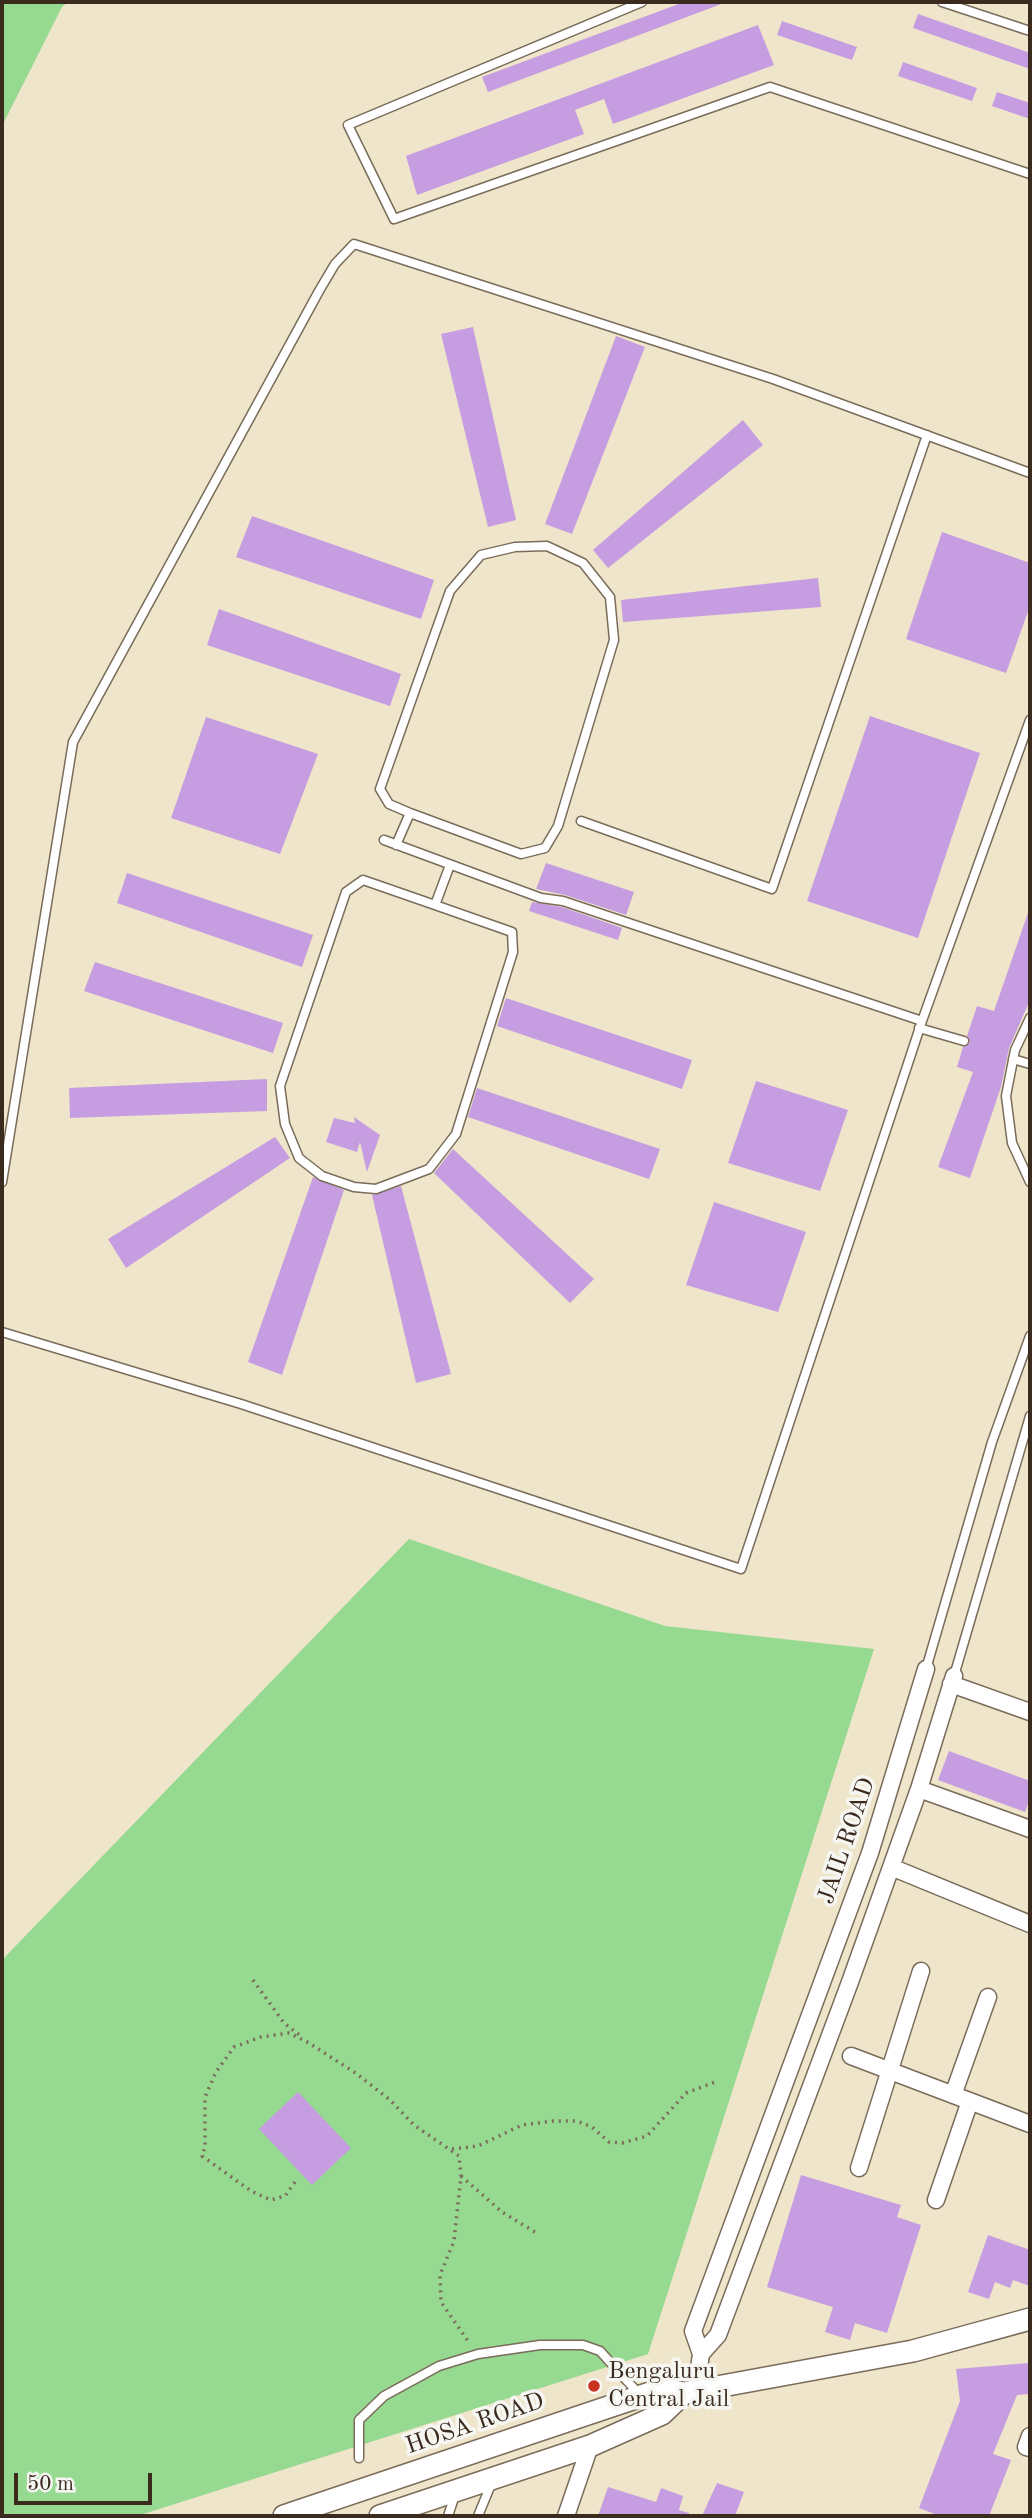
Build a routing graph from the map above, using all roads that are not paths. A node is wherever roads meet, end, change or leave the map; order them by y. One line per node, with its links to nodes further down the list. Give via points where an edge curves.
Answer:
1 (642, 2): 4 (lane, via 348,125 394,219 770,87)
2 (942, 2): 3 (lane)
3 (1030, 31)
4 (1030, 174)
5 (927, 435): 6 (lane); 9 (lane, via 772,889); 19 (lane, via 773,379 354,244 319,291 72,742)
6 (1030, 473)
7 (1030, 720): 15 (lane)
8 (410, 813): 8 (lane, via 388,804 380,789 450,591 481,555 515,547 547,546 583,563 611,597 614,640 558,826 545,848 521,854); 11 (lane)
9 (582, 821)
10 (384, 841): 11 (lane)
11 (396, 845): 12 (lane)
12 (450, 865): 13 (lane); 15 (lane)
13 (435, 905): 13 (lane, via 512,932 513,952 456,1134 429,1168 376,1189 322,1176 299,1158 285,1124 280,1086 346,892 363,880)
14 (1030, 1018): 17 (lane)
15 (921, 1025): 16 (lane); 21 (lane, via 741,1569 241,1404)
16 (964, 1041)
17 (1013, 1059): 18 (lane); 20 (lane, via 1006,1096 1012,1143)
18 (1030, 1064)
19 (2, 1182)
20 (1030, 1182)
21 (2, 1332)
22 (1030, 1336): 24 (lane, JAIL ROAD, via 992,1443)
23 (1030, 1416): 25 (lane)
24 (926, 1669): 41 (street, JAIL ROAD, via 870,1853 692,2331)
25 (952, 1680): 26 (street); 27 (street)
26 (1030, 1712)
27 (919, 1789): 28 (street); 29 (street)
28 (1030, 1829)
29 (891, 1867): 30 (street); 41 (street, via 718,2336)
30 (1030, 1924)
31 (921, 1971): 34 (street)
32 (988, 1997): 35 (street)
33 (851, 2056): 34 (street)
34 (889, 2071): 35 (street); 38 (street)
35 (953, 2095): 36 (street)
36 (970, 2101): 37 (street); 39 (street)
37 (1030, 2124)
38 (859, 2168)
39 (936, 2200)
40 (1030, 2319): 42 (main road, HOSA ROAD, via 913,2351)
41 (701, 2354): 42 (street)
42 (690, 2391): 43 (main road, HOSA ROAD, via 662,2389); 45 (main road, via 662,2414)
43 (641, 2396): 47 (lane, via 600,2351 583,2344 478,2354 439,2366 384,2396 359,2420); 50 (main road, HOSA ROAD)
44 (1030, 2436): 46 (street, via 1026,2447)
45 (590, 2446): 48 (main road); 54 (street)
46 (1030, 2448)
47 (359, 2458)
48 (493, 2479): 49 (main road); 53 (lane)
49 (456, 2491): 51 (main road); 52 (lane)
50 (284, 2516)
51 (380, 2516)
52 (448, 2516)
53 (478, 2516)
54 (566, 2516)

